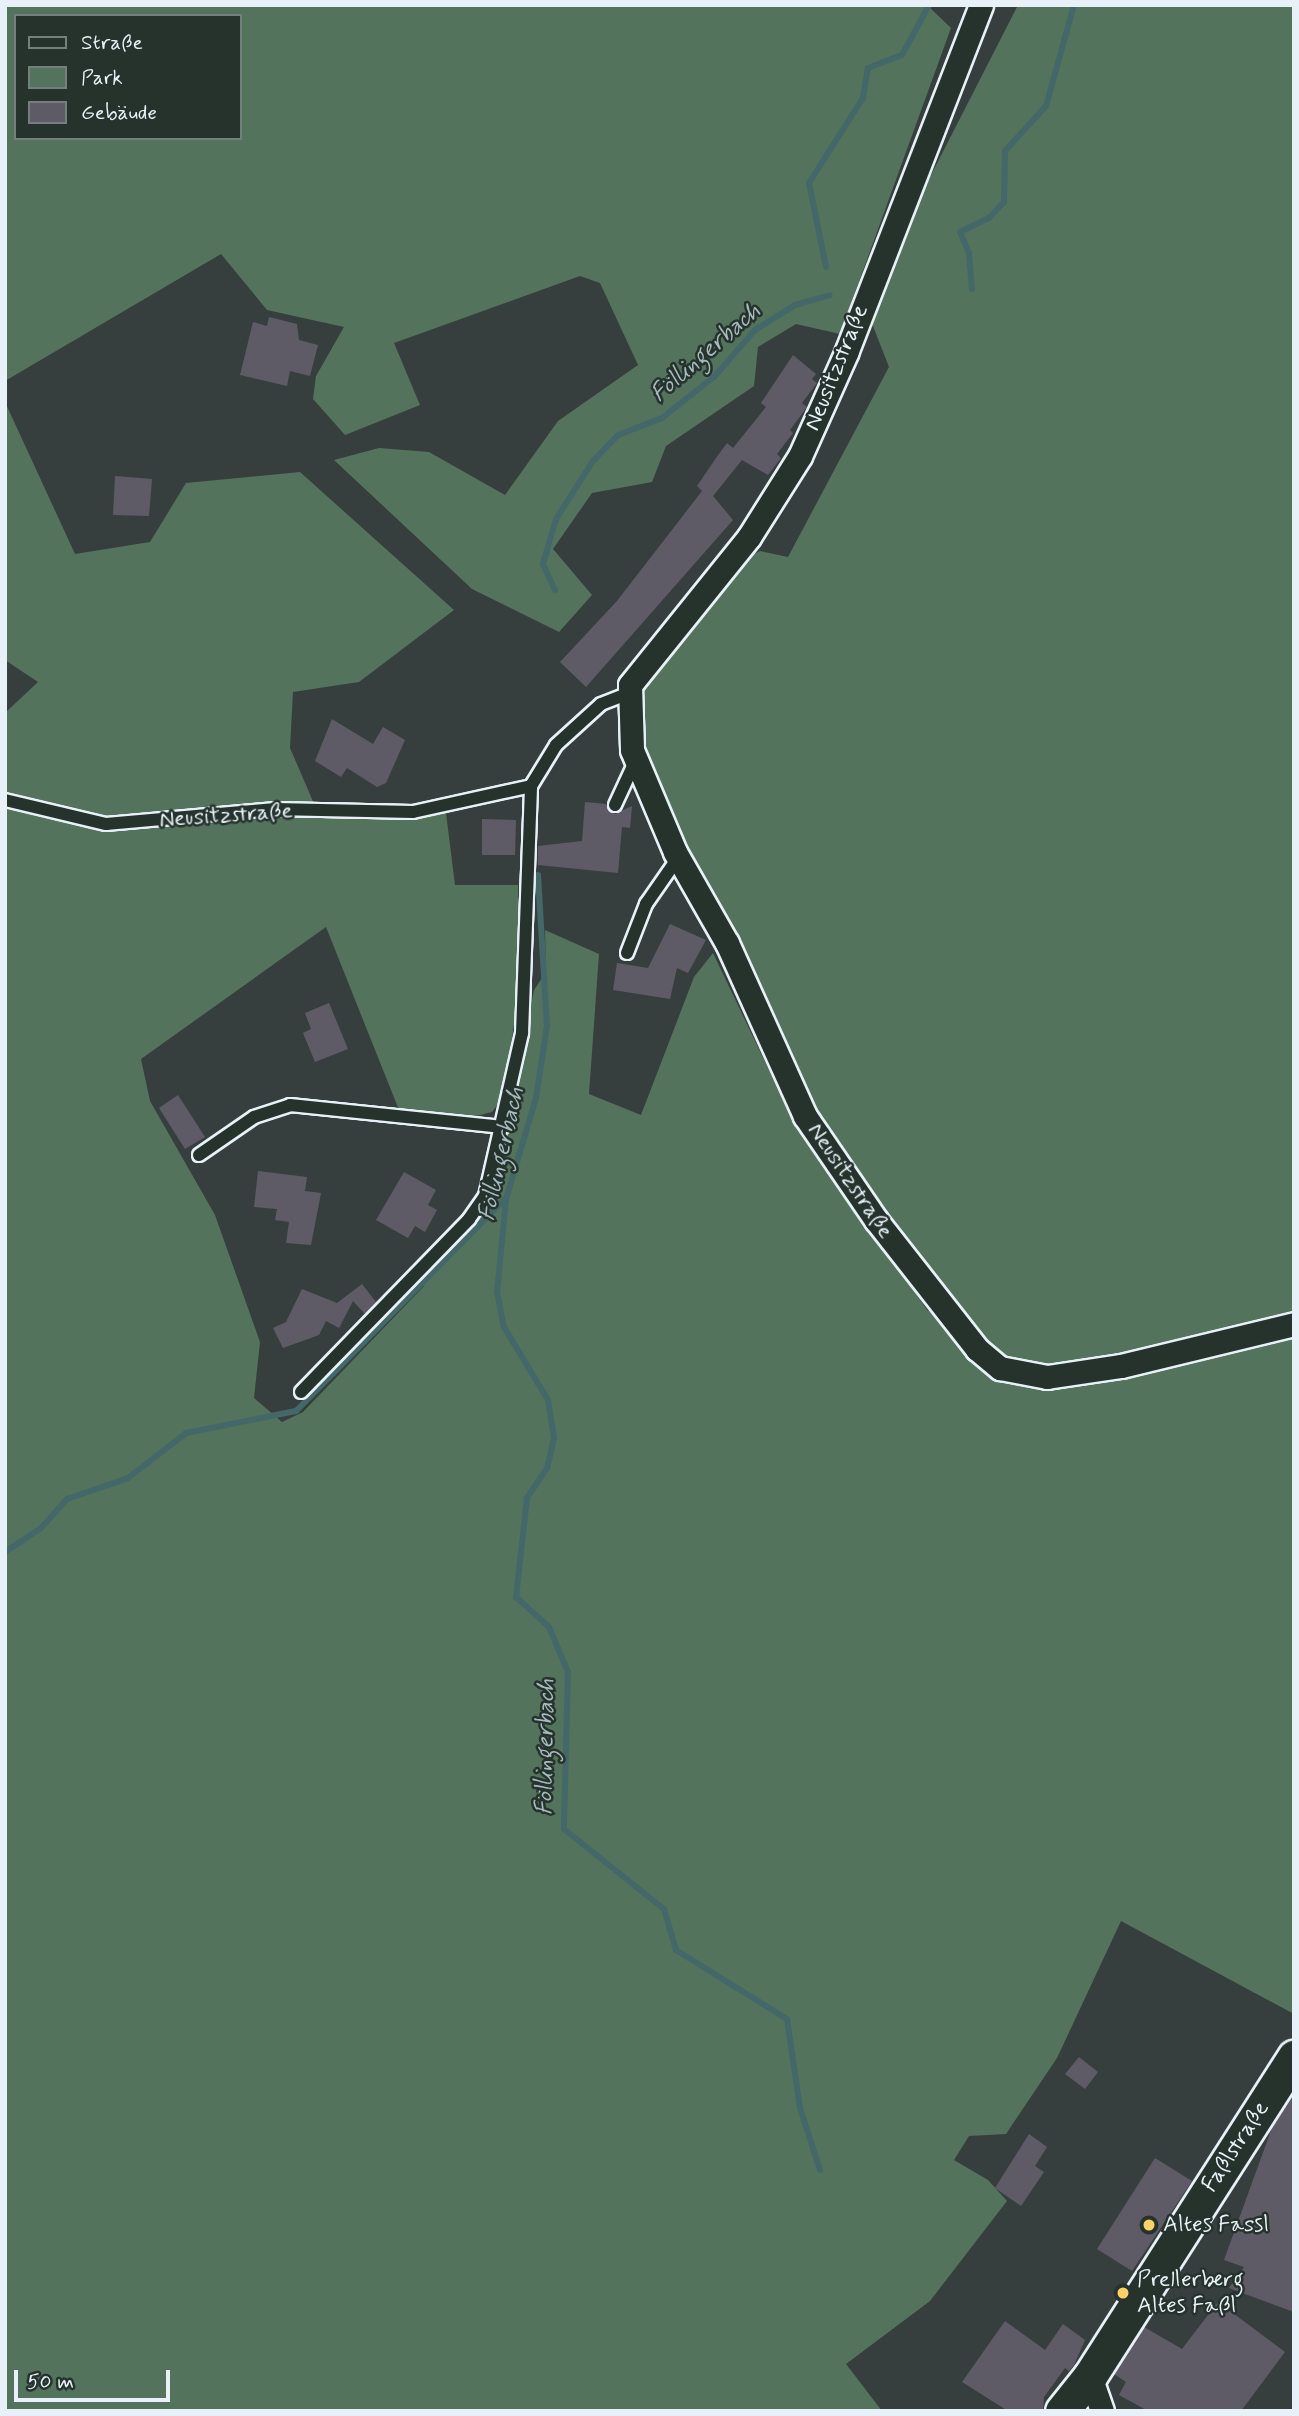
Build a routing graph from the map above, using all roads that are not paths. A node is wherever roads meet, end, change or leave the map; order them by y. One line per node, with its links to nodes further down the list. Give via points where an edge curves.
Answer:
1 (981, 5): 2 (street, Neusitzstraße, via 847,351 800,456 749,537 639,668)
2 (627, 694): 3 (street, Neusitzstraße); 4 (lane, via 601,704 556,745)
3 (635, 762): 6 (lane); 7 (street, Neusitzstraße)
4 (531, 786): 5 (lane, Neusitzstraße, via 413,812 275,809 106,824); 9 (lane, via 522,1033)
5 (5, 800)
6 (615, 805)
7 (678, 858): 8 (lane, via 646,904); 11 (street, Neusitzstraße, via 727,943 805,1116 934,1299 1000,1368 1025,1376 1075,1374)
8 (627, 953)
9 (503, 1127): 10 (lane, via 290,1105 254,1117); 12 (lane, via 491,1180 469,1219)
10 (200, 1155)
11 (1294, 1324)
12 (301, 1392)
13 (1294, 2057): 14 (street, Faßlstraße)
14 (1090, 2376): 15 (street, Faßlstraße); 16 (street)
15 (1062, 2411)
16 (1102, 2411)

